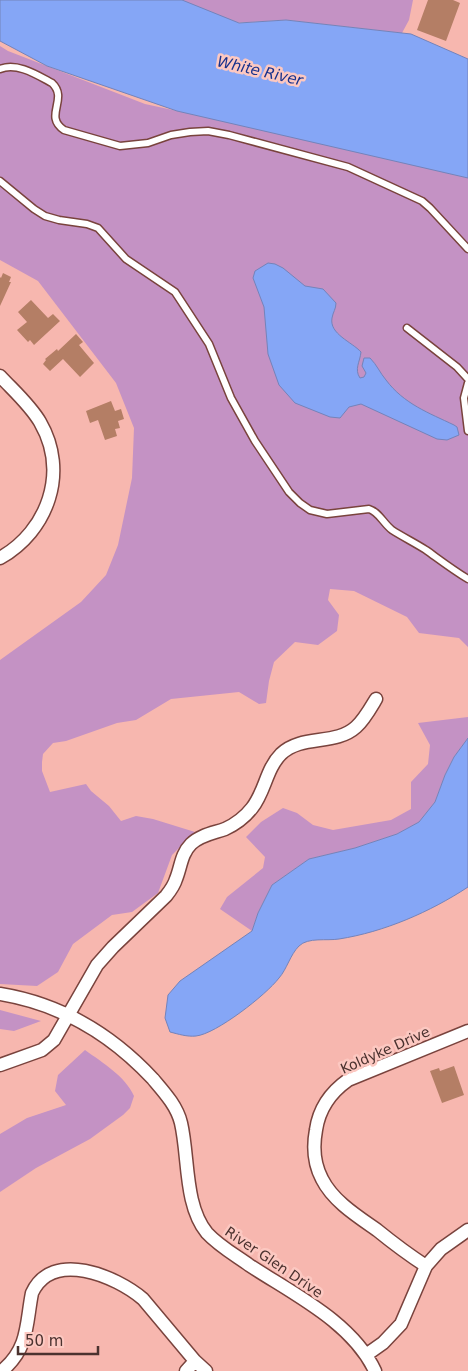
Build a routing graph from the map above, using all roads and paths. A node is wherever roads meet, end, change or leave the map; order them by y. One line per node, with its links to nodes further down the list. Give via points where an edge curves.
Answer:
1 (0, 69): 3 (lane, via 19,68 52,83 58,94 55,116 58,126 64,130 113,145 129,146 180,133 208,131 333,162 422,201)
2 (0, 181): 10 (lane, via 45,216 98,228 126,259 175,292 209,344 231,398 255,442 288,492 300,503 310,510 327,514 375,511 395,532)
3 (468, 250)
4 (407, 328): 6 (lane)
5 (0, 376): 9 (street, via 41,423 52,452 53,472 48,505 39,522 27,538)
6 (468, 379)
7 (468, 383): 8 (lane, via 464,398)
8 (468, 431)
9 (0, 558)
10 (468, 579)
11 (376, 699): 13 (street, via 364,718 345,734 287,749 275,761 258,799 248,812 234,824 190,845 173,887 104,955)
12 (0, 994): 13 (street, River Glen Drive, via 32,1001)
13 (69, 1015): 15 (street, via 54,1040 42,1050); 18 (street, River Glen Drive, via 104,1035 126,1053 176,1109 184,1136 193,1203 208,1234 342,1327)
14 (468, 1030): 17 (street, Koldyke Drive, via 348,1080 324,1104 316,1126 316,1163 327,1187 345,1207)
15 (0, 1066)
16 (468, 1230): 17 (street, via 441,1249)
17 (426, 1266): 18 (street, via 401,1324)
18 (366, 1355): 23 (street, River Glen Drive)
19 (195, 1361): 20 (street, via 136,1293 106,1276 65,1270 48,1275 34,1287 22,1346 13,1361); 21 (street); 22 (street)
20 (4, 1368)
21 (186, 1371)
22 (206, 1371)
23 (375, 1371)

